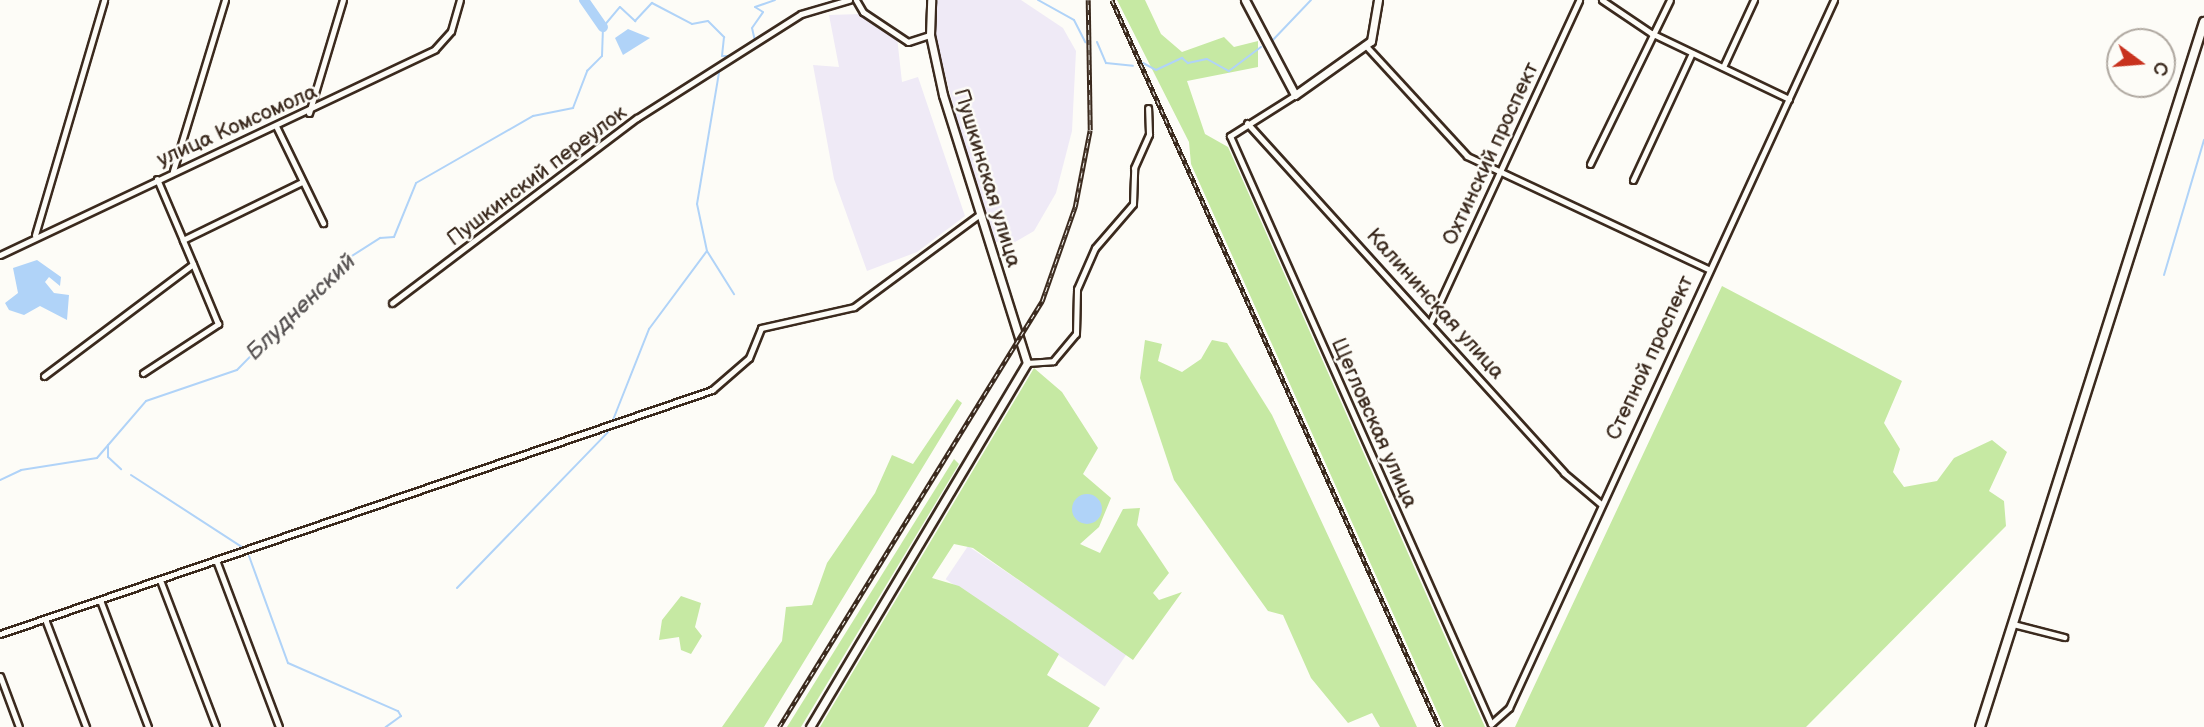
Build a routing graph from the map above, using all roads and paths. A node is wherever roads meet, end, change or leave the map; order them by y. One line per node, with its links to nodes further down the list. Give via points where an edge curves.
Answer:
1 (104, 0): 35 (street)
2 (225, 0): 28 (street)
3 (344, 0): 24 (street)
4 (460, 0): 24 (street, улица Комсомола, via 451,31 435,49)
5 (849, 0): 40 (street, Пушкинский переулок, via 801,14 637,118)
6 (856, 0): 17 (street, via 863,12 908,42)
7 (931, 0): 17 (street, Пушкинская улица)
8 (1245, 0): 21 (street)
9 (1378, 0): 18 (street, via 1375,30)
10 (1579, 0): 29 (street, Охтинский проспект)
11 (1602, 0): 16 (street)
12 (1670, 0): 16 (street)
13 (1754, 0): 20 (street)
14 (1834, 0): 22 (street, Степной проспект)
15 (2204, 22): 50 (main road)
16 (1651, 33): 19 (street); 27 (street)
17 (930, 35): 33 (street, Пушкинская улица)
18 (1366, 46): 21 (street); 29 (street, via 1467,156)
19 (1692, 53): 20 (street); 31 (street)
20 (1723, 67): 22 (street)
21 (1295, 95): 25 (street)
22 (1789, 99): 39 (street, Степной проспект)
23 (1149, 108): 42 (street, via 1149,134 1134,168 1133,204 1095,248 1077,289 1076,334 1053,361)
24 (309, 113): 26 (street, улица Комсомола)
25 (1247, 123): 41 (street, Калининская улица); 54 (street, Щегловская улица, via 1230,135)
26 (276, 126): 28 (street, улица Комсомола); 32 (street)
27 (1590, 164)
28 (173, 172): 30 (street, улица Комсомола)
29 (1501, 174): 39 (street); 41 (street, Охтинский проспект)
30 (157, 179): 35 (street, улица Комсомола); 36 (street)
31 (1633, 180)
32 (302, 182): 34 (street); 36 (street)
33 (981, 214): 42 (street, Пушкинская улица); 46 (street, via 854,307 767,324 749,358 712,390)
34 (323, 223)
35 (35, 235): 37 (street, улица Комсомола)
36 (183, 240): 38 (street)
37 (0, 256)
38 (193, 264): 43 (street, via 218,324); 44 (street)
39 (1709, 269): 45 (street, Степной проспект)
40 (392, 303)
41 (1430, 321): 45 (street, Калининская улица, via 1564,473)
42 (1027, 363): 60 (street)
43 (143, 373)
44 (44, 376)
45 (1601, 504): 54 (street, Степной проспект, via 1509,708)
46 (216, 560): 47 (street); 59 (street)
47 (160, 580): 48 (street); 58 (street)
48 (100, 600): 49 (street); 57 (street)
49 (45, 619): 51 (street); 56 (street)
50 (2012, 624): 52 (street); 61 (main road)
51 (0, 634)
52 (2064, 637)
53 (0, 676): 55 (street)
54 (1491, 724)
55 (19, 727)
56 (86, 727)
57 (148, 727)
58 (216, 727)
59 (279, 727)
60 (810, 727)
61 (1980, 727)

